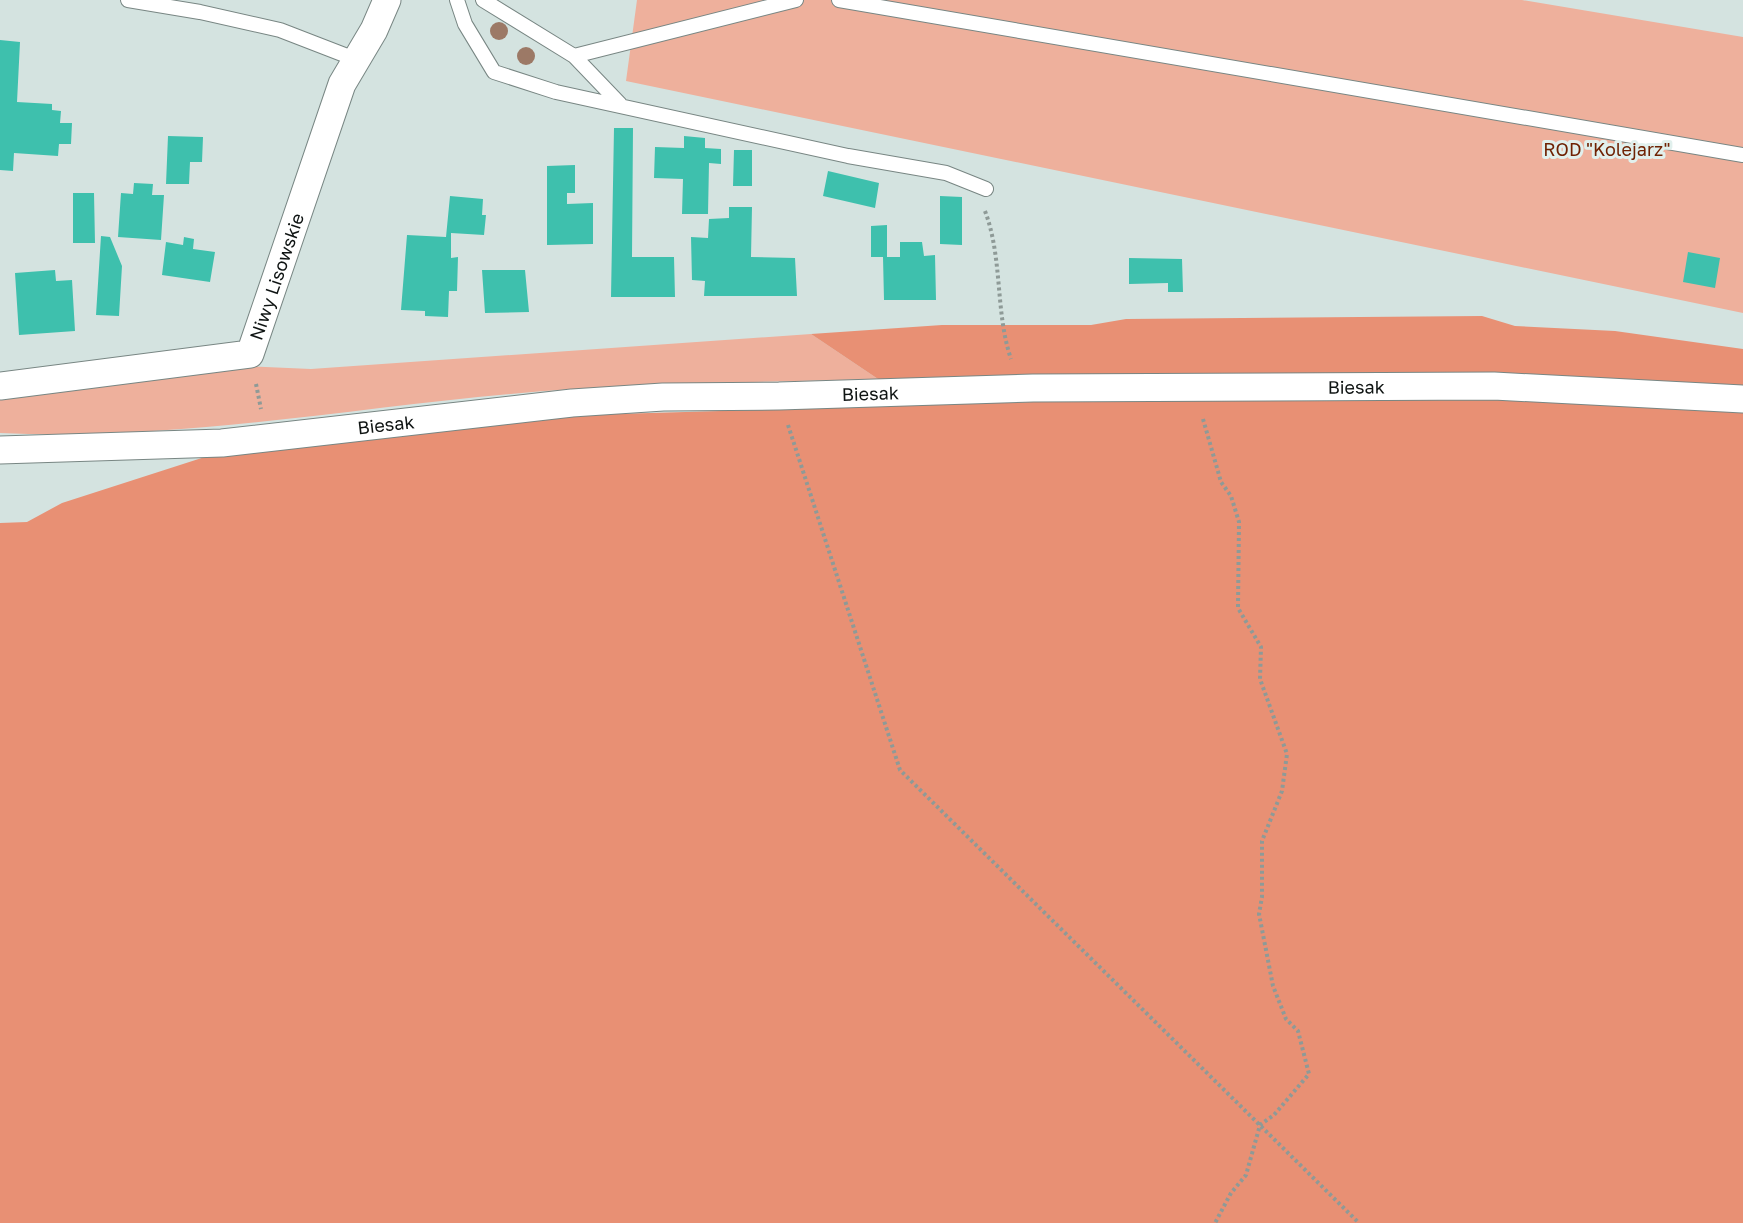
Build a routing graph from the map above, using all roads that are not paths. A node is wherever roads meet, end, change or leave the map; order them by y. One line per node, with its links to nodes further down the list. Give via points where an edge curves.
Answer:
1 (128, 0): 8 (lane, via 280,30)
2 (387, 0): 8 (street, Niwy Lisowskie)
3 (457, 0): 9 (lane, via 465,24 494,72 556,92)
4 (483, 0): 7 (lane)
5 (796, 0): 7 (lane)
6 (839, 0): 10 (lane)
7 (574, 56): 9 (lane)
8 (356, 59): 12 (street, Niwy Lisowskie, via 342,84 250,354)
9 (621, 104): 11 (lane, via 848,156 946,173)
10 (1743, 155)
11 (986, 189)
12 (0, 386)
13 (1743, 399): 14 (street, Biesak, via 1494,386 1033,388 663,396 222,443)
14 (0, 450)

